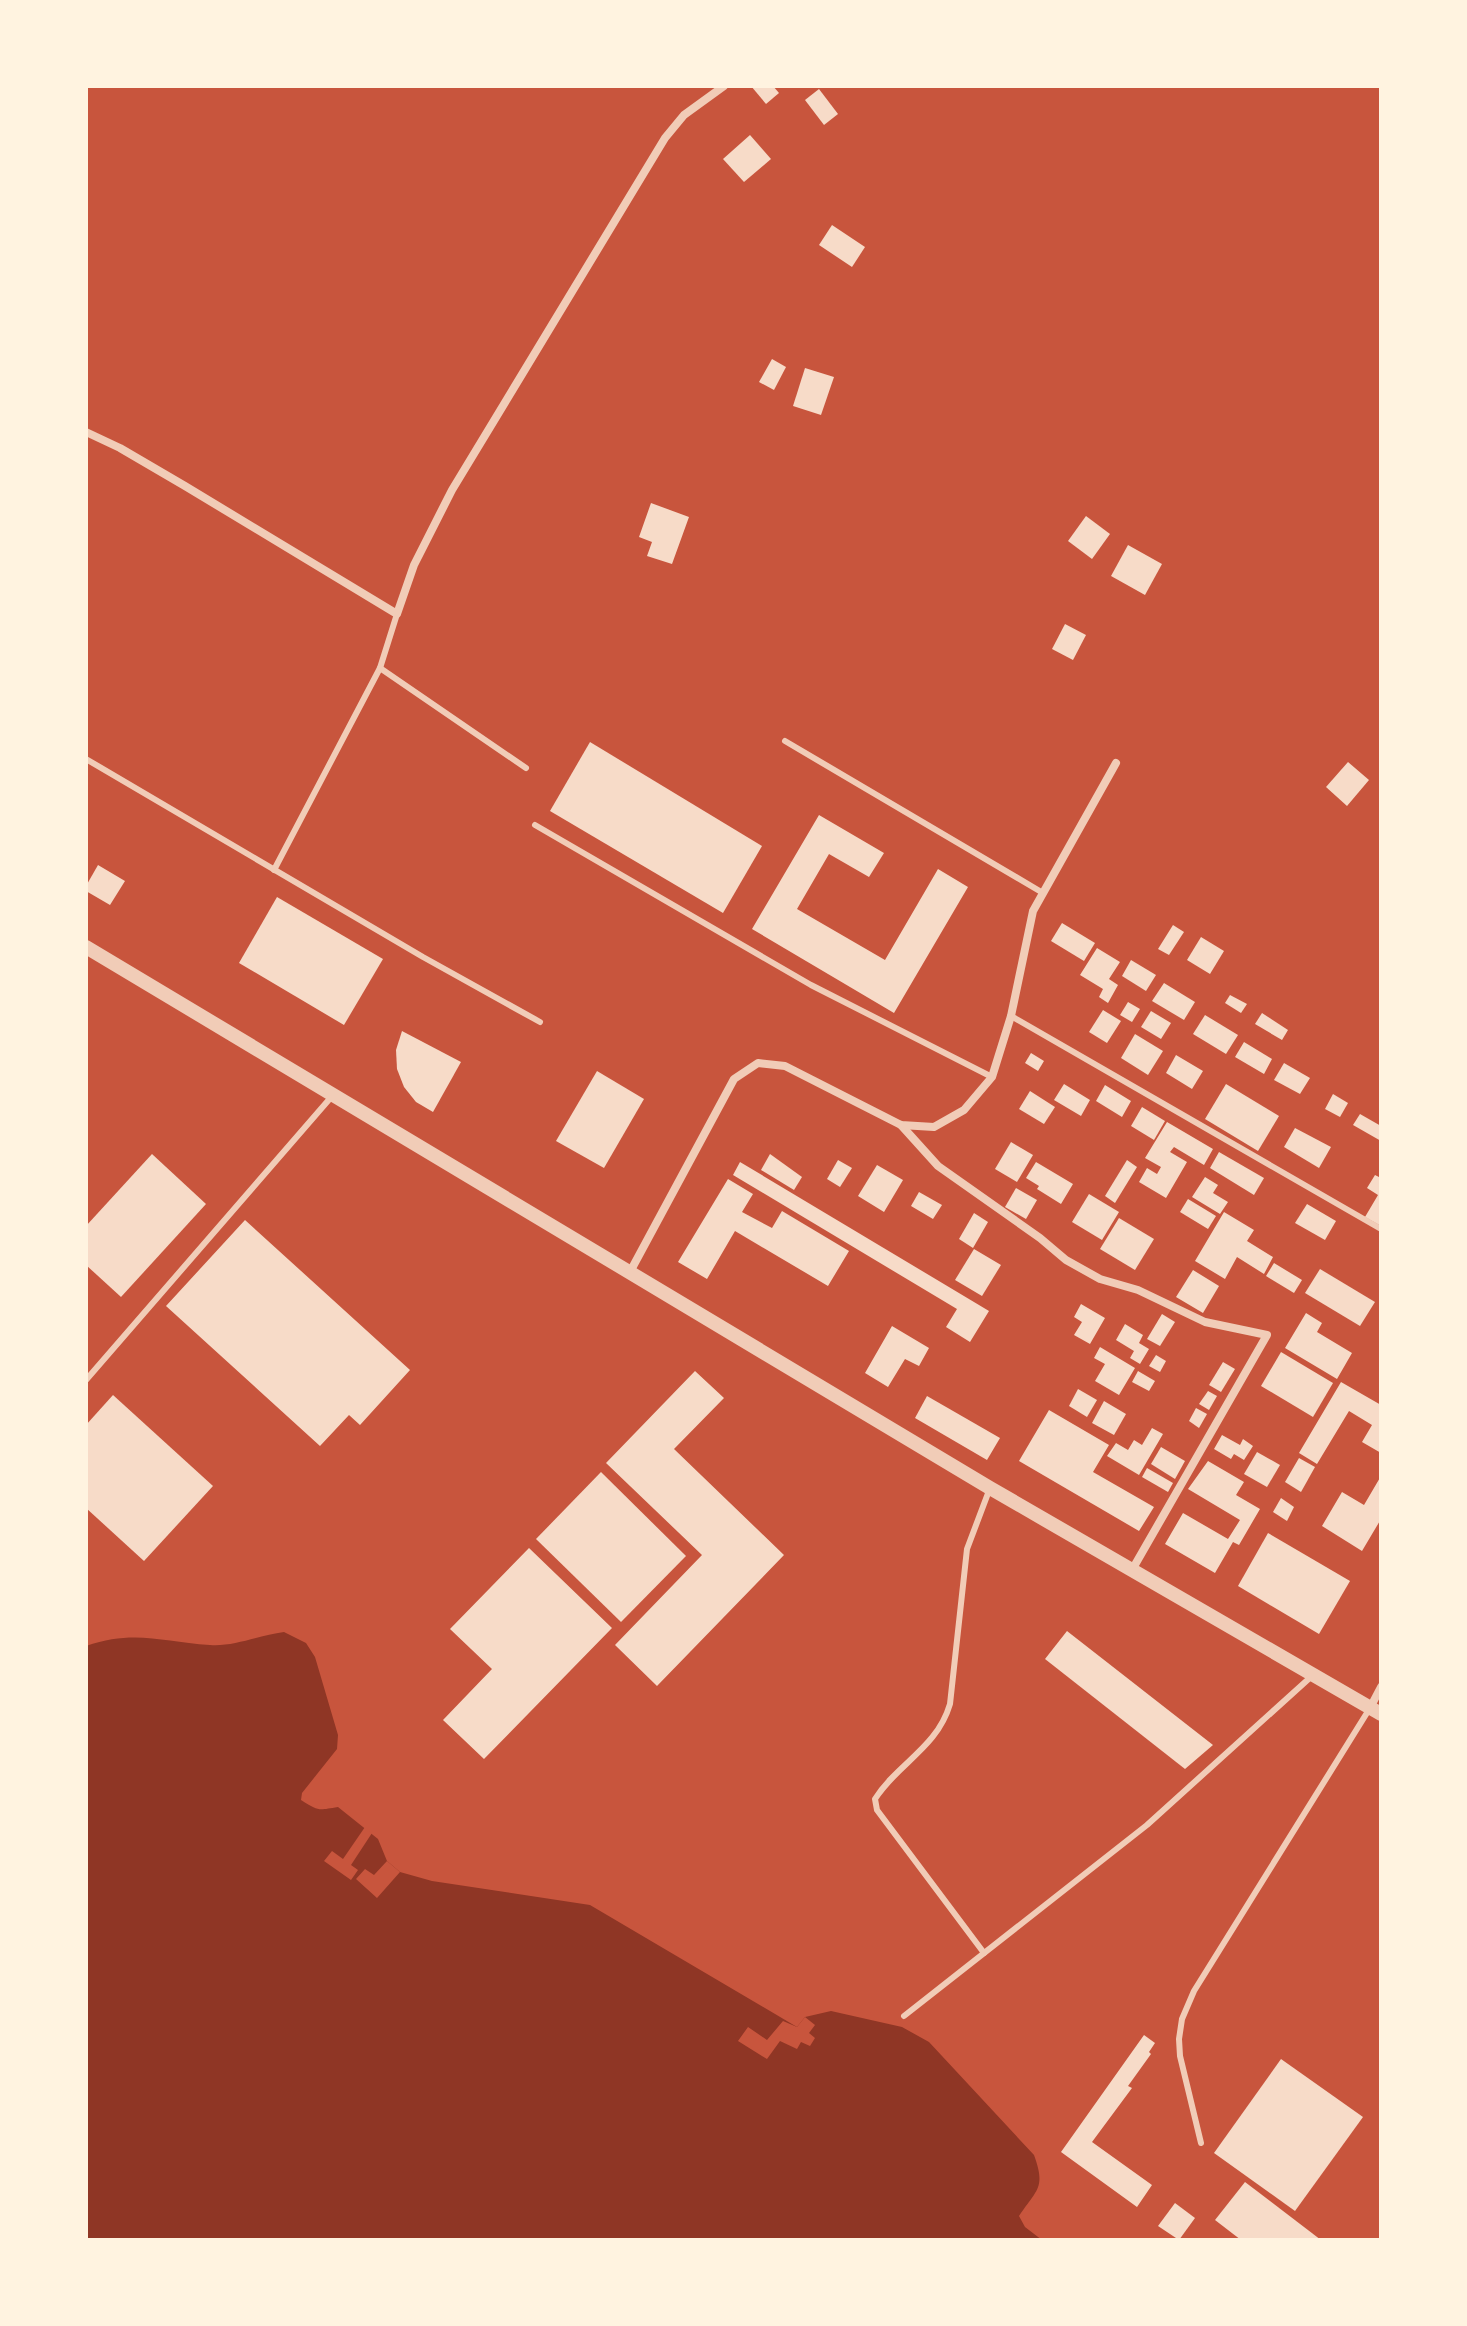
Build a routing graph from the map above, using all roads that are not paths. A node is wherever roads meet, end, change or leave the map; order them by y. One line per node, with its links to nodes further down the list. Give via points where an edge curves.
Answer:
1 (724, 86): 3 (street, via 684,115 665,138 452,490 414,565)
2 (86, 432): 3 (street)
3 (397, 614): 4 (lane)
4 (380, 668): 8 (lane); 10 (lane)
5 (785, 741): 11 (lane)
6 (86, 759): 10 (lane)
7 (1116, 763): 11 (street)
8 (526, 768)
9 (535, 825): 15 (lane, via 811,985)
10 (274, 870): 14 (lane)
11 (1043, 893): 13 (street, via 1033,911)
12 (86, 947): 16 (street)
13 (1011, 1016): 15 (street); 18 (lane)
14 (540, 1022)
15 (992, 1077): 17 (street, via 964,1110 934,1127)
16 (333, 1095): 19 (street); 20 (lane)
17 (901, 1125): 19 (street, via 785,1066 758,1063 734,1079); 22 (street, via 938,1166 1077,1266 1205,1322 1267,1335)
18 (1381, 1229)
19 (630, 1272): 21 (street)
20 (86, 1380)
21 (990, 1488): 22 (street); 26 (lane, via 967,1549 944,1722 875,1799 877,1810)
22 (1132, 1570): 23 (street)
23 (1313, 1675): 25 (street); 26 (lane, via 1147,1825)
24 (1381, 1687): 25 (street)
25 (1376, 1711): 28 (lane, via 1194,1991 1182,2019 1180,2056)
26 (984, 1953): 27 (lane)
27 (904, 2016)
28 (1201, 2143)

